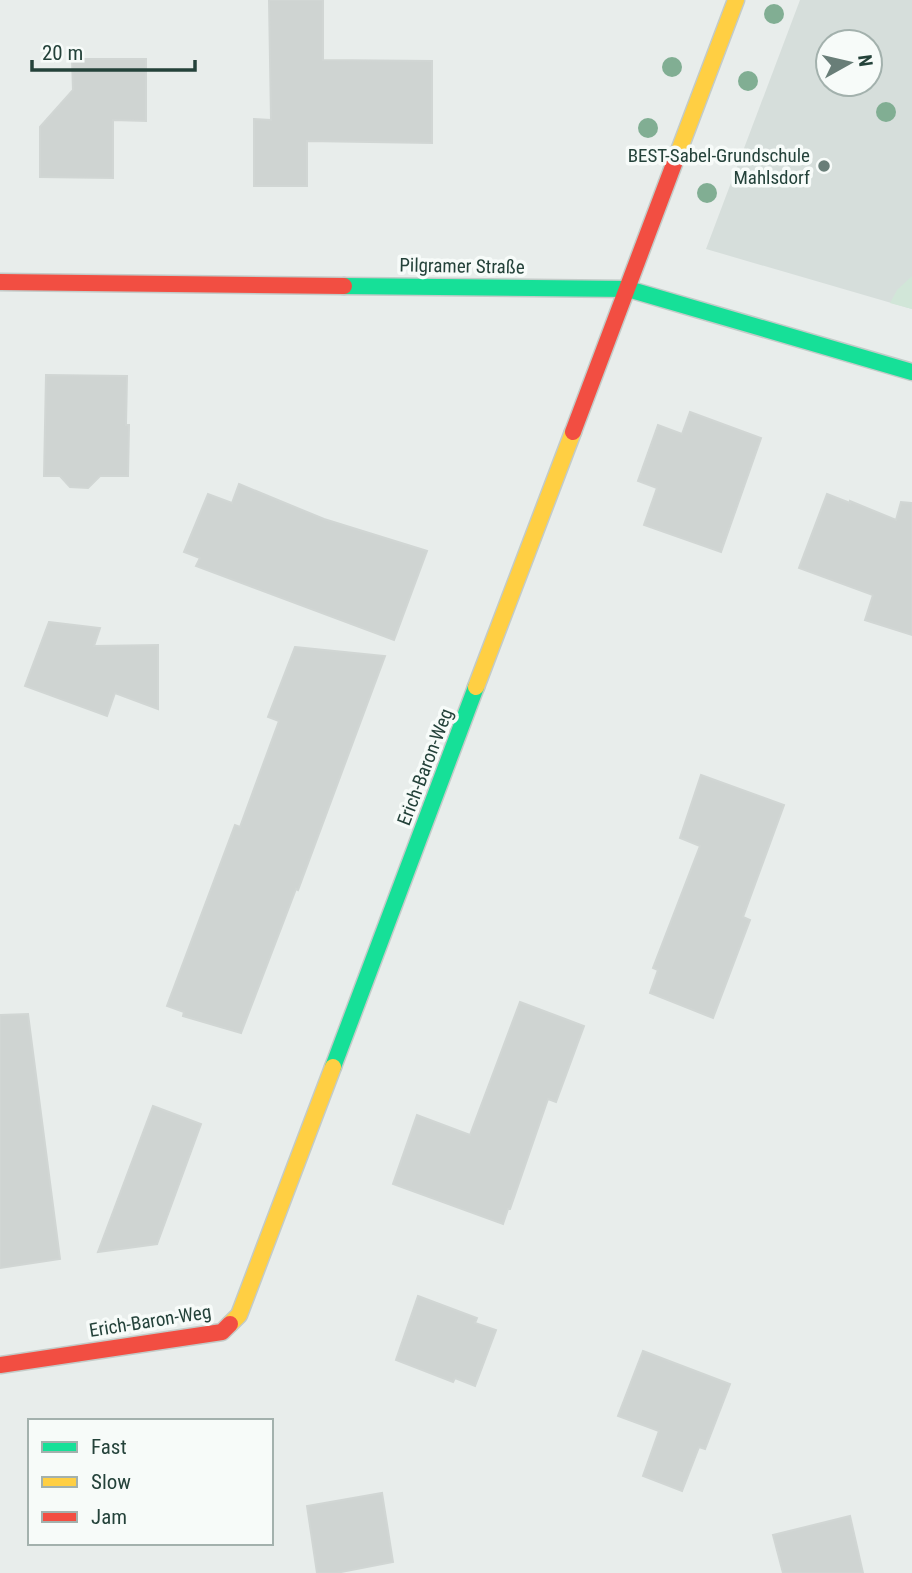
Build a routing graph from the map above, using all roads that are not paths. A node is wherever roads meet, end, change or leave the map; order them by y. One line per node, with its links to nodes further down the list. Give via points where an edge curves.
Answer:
1 (736, 0): 3 (street, Erich-Baron-Weg)
2 (0, 282): 3 (street, Pilgramer Straße)
3 (628, 289): 4 (street, Pilgramer Straße); 5 (street, Erich-Baron-Weg, via 239,1315 222,1332)
4 (912, 372)
5 (0, 1364)

